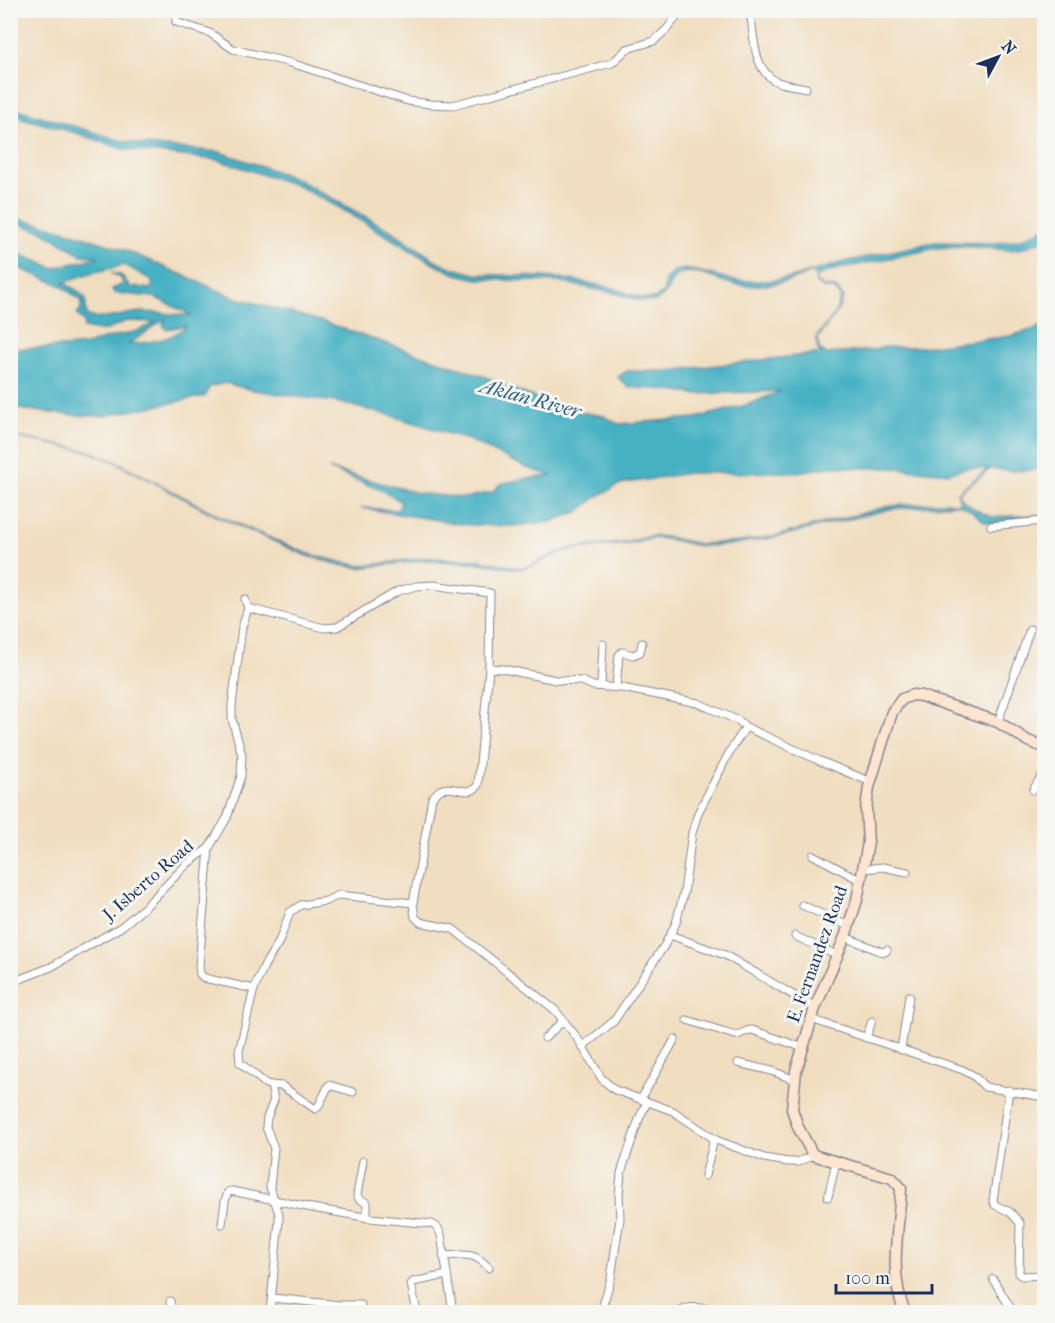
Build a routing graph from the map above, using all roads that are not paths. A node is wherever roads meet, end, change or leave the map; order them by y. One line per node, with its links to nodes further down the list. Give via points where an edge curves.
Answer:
1 (177, 10): 2 (street, via 176,22 210,33 233,49 291,63 408,101 453,105 612,63 627,49 654,41)
2 (682, 10)
3 (750, 10): 4 (street, via 758,60 767,76)
4 (806, 88)
5 (1044, 521): 6 (street)
6 (991, 526)
7 (245, 599): 8 (street)
8 (248, 609): 12 (street, via 324,628 337,627 398,591 417,586 490,593); 21 (street, via 232,705 242,755 241,776 228,818)
9 (1030, 629): 15 (street)
10 (603, 644): 13 (street)
11 (642, 644): 14 (street, via 640,652 619,655)
12 (489, 668): 13 (street); 26 (street, via 478,785 469,792 440,790 432,798)
13 (600, 686): 14 (street)
14 (616, 687): 16 (street, via 698,703)
15 (998, 723): 17 (street, E. Fernandez Road); 19 (street, E. Fernandez Road, via 921,696 902,699 892,712)
16 (746, 727): 19 (street); 29 (street, via 698,813 684,891)
17 (1044, 747)
18 (1044, 772): 20 (street)
19 (870, 782): 23 (street, E. Fernandez Road)
20 (1033, 790)
21 (209, 848): 33 (street, J. Isberto Road, via 122,927 51,967); 34 (street, via 200,974 209,980)
22 (813, 855): 25 (street)
23 (864, 869): 24 (street, via 883,867); 25 (street, E. Fernandez Road)
24 (907, 872)
25 (860, 880): 28 (street, E. Fernandez Road)
26 (413, 903): 34 (street, via 339,895 326,902 296,907 290,912); 38 (street, via 420,922 453,929)
27 (802, 905): 28 (street)
28 (847, 931): 31 (street, via 880,951); 32 (street, E. Fernandez Road)
29 (670, 935): 36 (street, via 725,955); 44 (street, via 614,1020)
30 (795, 936): 32 (street)
31 (887, 950)
32 (836, 955): 36 (street, E. Fernandez Road)
33 (10, 983)
34 (254, 989): 49 (street, via 239,1060 243,1067)
35 (909, 996): 46 (street)
36 (815, 1008): 37 (street, E. Fernandez Road)
37 (811, 1019): 42 (street); 45 (street, E. Fernandez Road)
38 (564, 1020): 41 (street); 44 (street)
39 (687, 1020): 45 (street, via 738,1036 748,1029)
40 (872, 1021): 42 (street)
41 (545, 1038)
42 (866, 1038): 46 (street)
43 (675, 1040): 53 (street)
44 (582, 1047): 53 (street, via 608,1085)
45 (801, 1047): 48 (street, E. Fernandez Road)
46 (901, 1050): 50 (street, via 963,1070 985,1088)
47 (738, 1063): 48 (street)
48 (795, 1080): 55 (street, E. Fernandez Road, via 792,1109)
49 (272, 1085): 51 (street, via 282,1086 315,1109 329,1084); 60 (street, via 274,1100 266,1127 274,1148)
50 (1009, 1090): 52 (street); 66 (street, via 993,1201 1020,1223 1019,1274)
51 (353, 1092)
52 (1044, 1097)
53 (644, 1101): 54 (street, via 673,1112); 75 (street, via 621,1173 620,1219)
54 (714, 1139): 55 (street, via 764,1158 788,1162); 58 (street)
55 (813, 1155): 57 (street)
56 (363, 1161): 61 (street, via 357,1195 367,1203)
57 (836, 1162): 59 (street); 78 (street, via 892,1178 901,1188 897,1279)
58 (705, 1176)
59 (828, 1197)
60 (272, 1199): 61 (street); 62 (street, via 228,1192); 68 (street, via 279,1214)
61 (367, 1218): 63 (street, via 432,1224 441,1235)
62 (222, 1224)
63 (443, 1256): 64 (street, via 470,1254); 65 (street)
64 (489, 1268)
65 (447, 1275): 73 (street, via 411,1284); 74 (street)
66 (1044, 1275)
67 (993, 1279): 79 (street)
68 (272, 1298): 70 (street); 72 (street)
69 (170, 1301): 71 (street)
70 (361, 1305)
71 (172, 1312)
72 (270, 1312)
73 (417, 1312)
74 (453, 1312)
75 (601, 1312)
76 (680, 1312): 77 (street, via 694,1307)
77 (721, 1312)
78 (905, 1312)
79 (1013, 1312)

